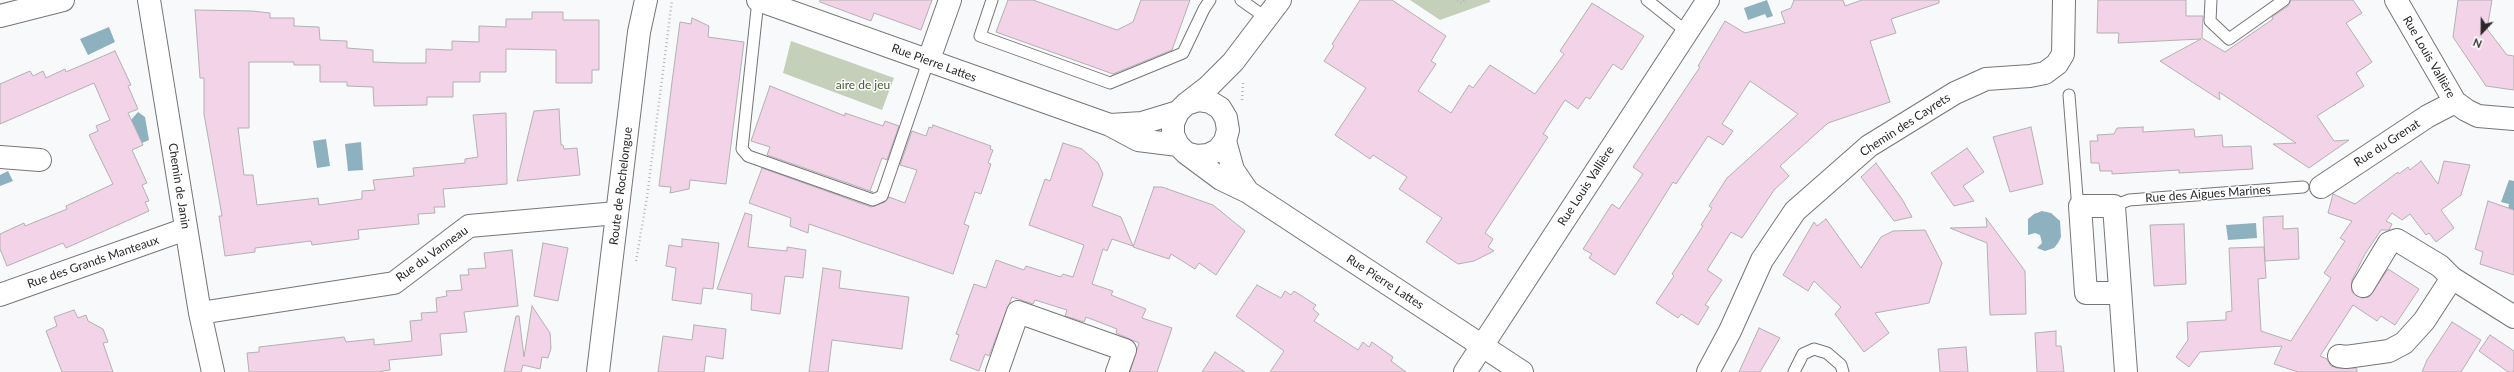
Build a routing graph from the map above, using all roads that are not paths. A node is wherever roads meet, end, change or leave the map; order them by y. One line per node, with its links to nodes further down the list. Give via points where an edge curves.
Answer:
1 (63, 0): 16 (street)
2 (150, 0): 36 (street, Chemin de Janin)
3 (646, 0): 35 (street, Route de Rochelongue)
4 (758, 0): 19 (street, Rue Pierre Lattes); 19 (lane, via 742,149 748,156 873,200 882,196)
5 (950, 0): 19 (street)
6 (992, 0): 7 (lane, via 980,36 1110,83 1183,54)
7 (1210, 0)
8 (1241, 0): 17 (lane)
9 (1280, 0): 17 (street)
10 (1647, 0): 18 (lane)
11 (1708, 0): 18 (street, Rue Louis Vallière)
12 (2064, 0): 51 (street, Chemin des Cayrets, via 2063,54 2057,64 2044,73 1986,79 1955,93 1869,146 1794,211 1762,260 1730,331)
13 (2211, 0): 14 (lane, via 2210,21 2229,39)
14 (2284, 0)
15 (2396, 0): 22 (street, Rue Louis Vallière)
16 (0, 16)
17 (1265, 17): 20 (street)
18 (1687, 32): 43 (street, Rue Louis Vallière)
19 (928, 62): 26 (street, Rue Pierre Lattes)
20 (1238, 71): 23 (street, via 1208,87); 24 (street, via 1227,92)
21 (2069, 95): 33 (lane, via 2077,198)
22 (2455, 102): 25 (street, Rue Louis Vallière, via 2478,116); 31 (street, Rue du Grenat)
23 (1182, 108): 24 (street, via 1198,100); 26 (street, Rue Pierre Lattes, via 1142,123); 28 (street, via 1173,123 1173,135)
24 (1235, 112): 27 (street)
25 (2514, 119)
26 (1110, 125): 28 (street, Rue Pierre Lattes, via 1138,140)
27 (1225, 141): 28 (street, via 1218,150 1208,155 1197,156); 32 (street, Rue Pierre Lattes, via 1233,170)
28 (1182, 149): 32 (street, Rue Pierre Lattes, via 1221,179)
29 (0, 157): 30 (street)
30 (40, 160)
31 (2312, 187): 34 (lane, Rue des Aigues Marines, via 2129,200)
32 (1248, 192): 43 (street, Rue Pierre Lattes)
33 (2080, 206): 34 (street, Rue des Aigues Marines); 39 (street, via 2086,293)
34 (2114, 206): 39 (street)
35 (618, 213): 41 (street, Rue du Vanneau, via 469,226 394,283); 46 (street, Route de Rochelongue)
36 (186, 229): 40 (street, Rue des Grands Manteaux); 41 (street, Chemin de Janin)
37 (2452, 278): 38 (street, via 2440,266 2397,240 2388,243); 42 (street); 44 (street, via 2424,321 2404,343 2389,351)
38 (2363, 286)
39 (2120, 293): 54 (street)
40 (0, 295)
41 (200, 313): 45 (street, Chemin de Janin)
42 (2514, 317)
43 (1482, 346): 49 (street, Rue Louis Vallière); 50 (street, Rue Pierre Lattes)
44 (2339, 356)
45 (213, 372)
46 (598, 372)
47 (997, 372): 48 (street, via 1018,312 1125,350)
48 (1117, 372)
49 (1465, 372)
50 (1522, 372)
51 (1708, 372)
52 (1794, 372): 53 (lane, via 1802,354 1814,348 1827,353 1841,365)
53 (1843, 372)
54 (2126, 372)

